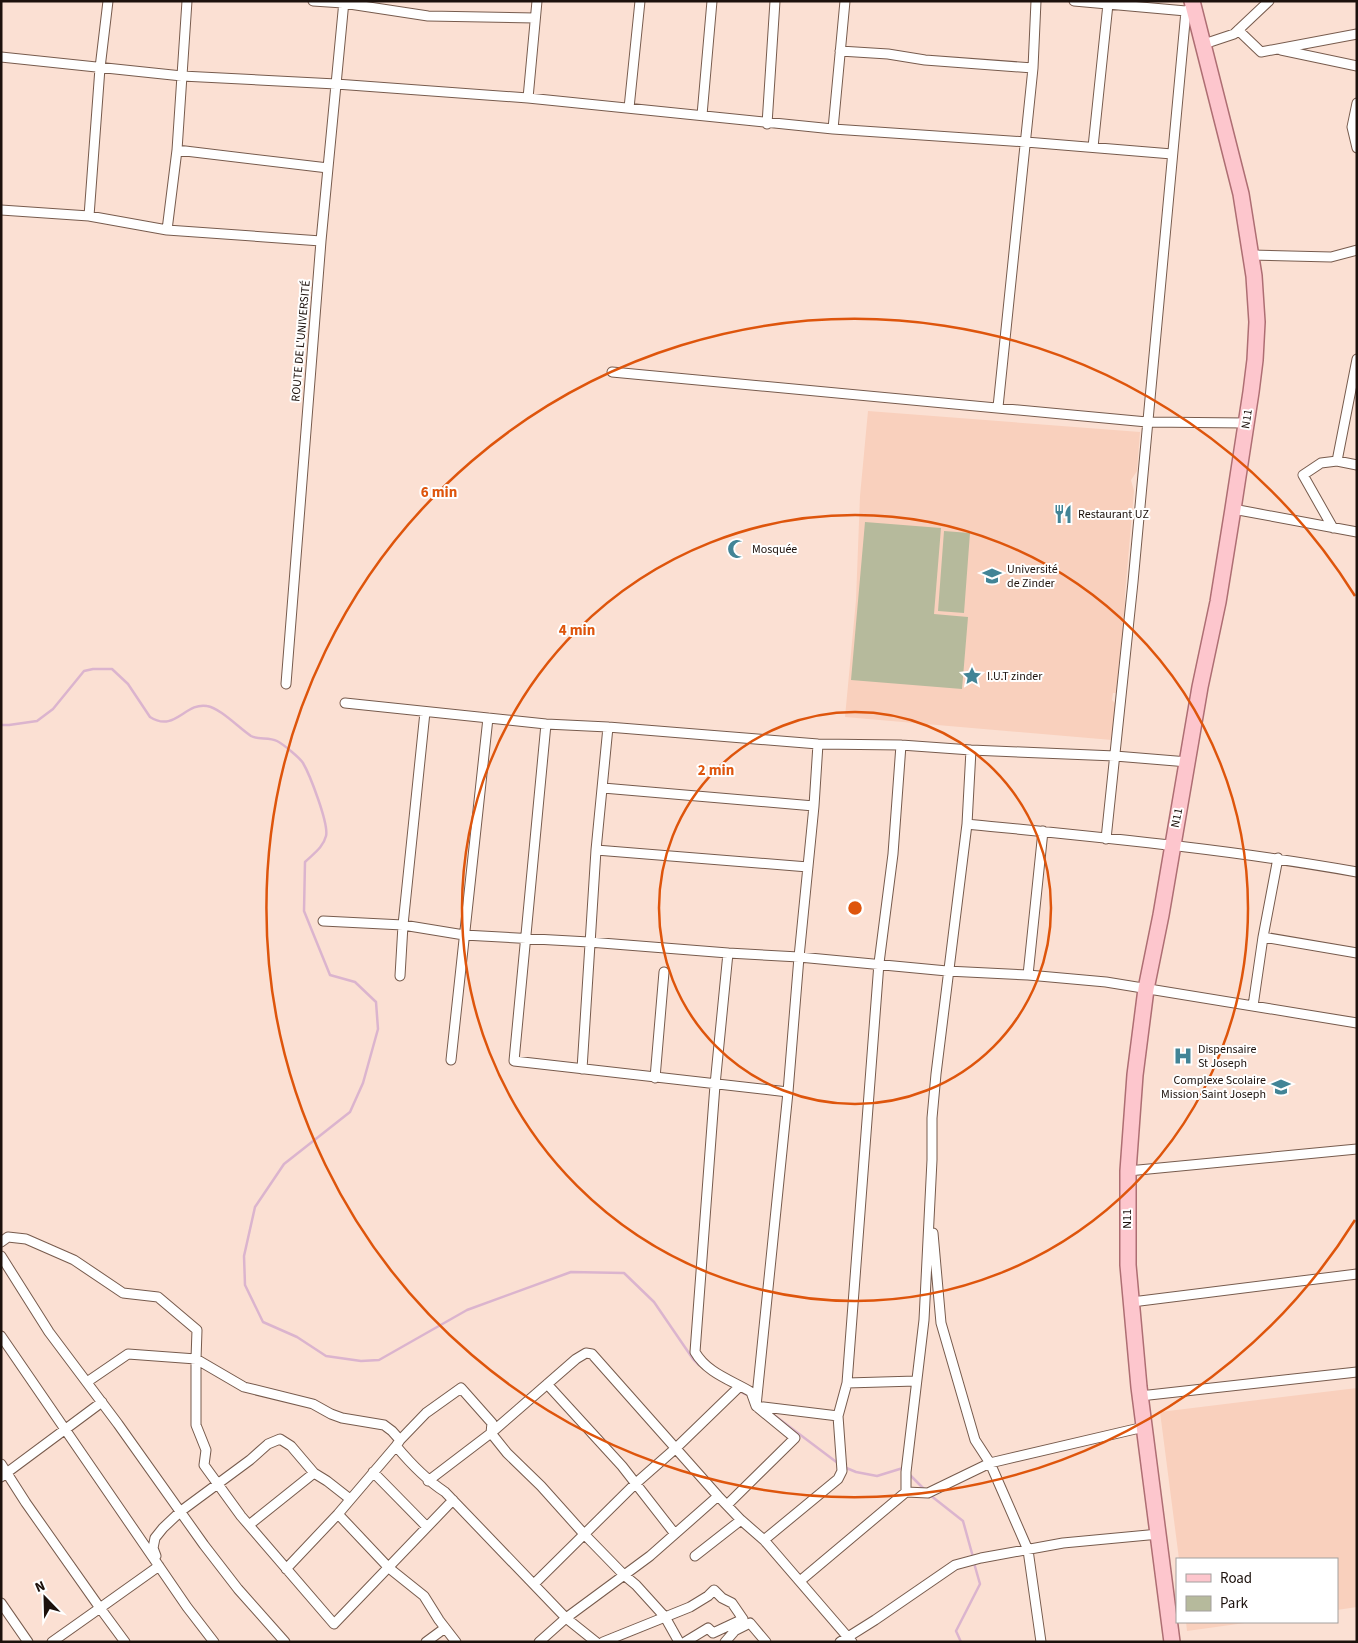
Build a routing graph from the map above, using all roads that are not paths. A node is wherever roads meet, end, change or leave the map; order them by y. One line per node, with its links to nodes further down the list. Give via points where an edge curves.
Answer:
1 (108, 1): 24 (street)
2 (187, 1): 26 (street)
3 (313, 1): 12 (street)
4 (537, 1): 16 (street)
5 (640, 1): 30 (street)
6 (712, 1): 31 (street)
7 (775, 1): 32 (street)
8 (845, 1): 21 (street)
9 (1036, 1): 25 (street)
10 (1074, 1): 13 (street)
11 (1270, 1): 17 (street)
12 (344, 2): 16 (street, via 428,16); 27 (street, ROUTE DE L'UNIVERSITÉ)
13 (1108, 4): 14 (street); 35 (street)
14 (1138, 4): 15 (street)
15 (1190, 6): 19 (main road, N11); 38 (street)
16 (536, 18): 28 (street)
17 (1238, 30): 19 (street); 20 (street, via 1260,52)
18 (1357, 34): 20 (street)
19 (1204, 44): 45 (main road, N11, via 1241,194)
20 (1274, 49): 23 (street)
21 (840, 51): 25 (street); 33 (street)
22 (1, 58): 24 (street)
23 (1357, 66)
24 (100, 68): 26 (street); 41 (street)
25 (1033, 68): 34 (street)
26 (182, 76): 27 (street); 37 (street)
27 (336, 84): 28 (street); 39 (street, ROUTE DE L'UNIVERSITÉ)
28 (528, 98): 30 (street)
29 (1357, 103): 36 (street, via 1352,126)
30 (629, 108): 31 (street)
31 (702, 115): 32 (street)
32 (767, 124): 33 (street)
33 (833, 130): 34 (street)
34 (1026, 142): 35 (street); 48 (street)
35 (1093, 147): 38 (street)
36 (1357, 148)
37 (177, 150): 39 (street); 42 (street)
38 (1172, 154): 49 (street)
39 (328, 168): 43 (street, ROUTE DE L'UNIVERSITÉ)
40 (1, 210): 41 (street)
41 (89, 216): 42 (street)
42 (167, 230): 43 (street)
43 (321, 241): 56 (street, ROUTE DE L'UNIVERSITÉ)
44 (1357, 250): 45 (street, via 1331,257)
45 (1251, 255): 50 (main road, N11, via 1257,322)
46 (1357, 359): 51 (street)
47 (612, 372): 48 (street)
48 (998, 407): 49 (street)
49 (1147, 422): 50 (street); 65 (street)
50 (1246, 423): 53 (main road, N11)
51 (1337, 462): 52 (street); 54 (street, via 1321,463 1303,475)
52 (1357, 465)
53 (1233, 509): 54 (street); 66 (main road, N11)
54 (1333, 528): 55 (street)
55 (1357, 532)
56 (286, 684)
57 (345, 703): 58 (street)
58 (425, 712): 59 (street); 78 (street)
59 (488, 718): 60 (street); 79 (street)
60 (546, 724): 61 (street); 81 (street)
61 (608, 727): 62 (street); 67 (street)
62 (818, 744): 63 (street); 68 (street)
63 (902, 745): 64 (street); 86 (street)
64 (971, 750): 65 (street); 69 (street)
65 (1115, 756): 66 (street); 71 (street)
66 (1188, 762): 72 (main road, N11)
67 (603, 788): 68 (street); 73 (street)
68 (814, 806): 75 (street)
69 (967, 824): 70 (street); 87 (street)
70 (1043, 831): 71 (street); 89 (street)
71 (1106, 839): 72 (street)
72 (1172, 845): 74 (street); 91 (main road, N11)
73 (596, 850): 75 (street); 82 (street)
74 (1278, 858): 76 (street); 80 (street)
75 (808, 867): 85 (street)
76 (1357, 872)
77 (324, 921): 78 (street)
78 (403, 925): 79 (street); 90 (street)
79 (464, 935): 81 (street); 94 (street)
80 (1263, 937): 84 (street); 92 (street)
81 (525, 939): 82 (street); 95 (street, via 514,1061)
82 (589, 942): 83 (street); 95 (street)
83 (728, 953): 85 (street); 97 (street)
84 (1357, 953)
85 (799, 956): 86 (street); 98 (street)
86 (879, 963): 87 (street); 111 (street)
87 (947, 971): 89 (street); 101 (street, via 933,1109)
88 (664, 972): 96 (street)
89 (1028, 975): 91 (street, via 1106,982)
90 (400, 976)
91 (1146, 990): 92 (street); 100 (main road, N11, via 1135,1075)
92 (1253, 1006): 93 (street)
93 (1357, 1023)
94 (451, 1060)
95 (582, 1069): 96 (street)
96 (655, 1078): 97 (street)
97 (715, 1085): 98 (street); 113 (street, via 695,1352 700,1361 717,1375)
98 (788, 1092): 116 (street)
99 (1357, 1149): 100 (street)
100 (1128, 1171): 105 (main road, N11, via 1127,1222)
101 (930, 1203): 109 (street, via 924,1320); 123 (street, via 942,1323 975,1440)
102 (1, 1242): 107 (street, via 8,1237 26,1239 74,1260 124,1293 158,1297 198,1330)
103 (1, 1256): 110 (street)
104 (1357, 1274): 105 (street)
105 (1132, 1302): 114 (main road, N11)
106 (1, 1336): 119 (street)
107 (196, 1359): 110 (street, via 128,1354); 121 (street, via 244,1387 313,1404 342,1418 384,1425 392,1431); 129 (street, via 196,1425 206,1450 204,1466)
108 (1357, 1372): 114 (street)
109 (916, 1381): 111 (street); 131 (street)
110 (87, 1382): 115 (street)
111 (847, 1383): 117 (street)
112 (547, 1384): 120 (street); 122 (street, via 576,1359 586,1353 592,1354); 130 (street)
113 (740, 1386): 116 (street, via 751,1392); 122 (street)
114 (1140, 1396): 118 (main road, N11)
115 (102, 1402): 119 (street); 136 (street)
116 (756, 1406): 117 (street); 135 (street, via 795,1438)
117 (838, 1416): 144 (street, via 842,1466 838,1479)
118 (1144, 1427): 123 (street); 143 (main road, N11)
119 (66, 1430): 127 (street); 147 (street)
120 (491, 1433): 121 (street, via 492,1423 460,1388 426,1413); 128 (street); 141 (street)
121 (398, 1443): 125 (street); 128 (street, via 412,1465)
122 (676, 1448): 130 (street); 132 (street)
123 (990, 1463): 131 (street, via 928,1493); 145 (street)
124 (1, 1464): 127 (street)
125 (373, 1472): 133 (street); 140 (street)
126 (314, 1473): 129 (street, via 291,1446 280,1439 268,1444); 133 (street); 139 (street)
127 (4, 1475): 154 (street)
128 (428, 1481): 134 (street)
129 (217, 1483): 136 (street); 139 (street)
130 (635, 1484): 141 (street); 142 (street)
131 (906, 1492): 151 (street)
132 (718, 1496): 135 (street); 142 (street)
133 (350, 1499): 137 (street)
134 (453, 1500): 140 (street); 152 (street)
135 (726, 1504): 138 (street)
136 (181, 1511): 147 (street, via 155,1538 153,1548); 165 (street, via 238,1589)
137 (338, 1514): 148 (street); 149 (street)
138 (741, 1520): 144 (street); 146 (street)
139 (249, 1525): 149 (street)
140 (427, 1526): 148 (street)
141 (584, 1534): 150 (street); 152 (street)
142 (675, 1534): 150 (street)
143 (1159, 1534): 145 (street, via 1063,1543); 177 (main road, N11)
144 (764, 1540): 151 (street)
145 (1028, 1550): 160 (street, via 955,1565); 176 (street)
146 (695, 1556)
147 (159, 1566): 154 (street); 164 (street)
148 (389, 1568): 149 (street, via 334,1624); 158 (street, via 424,1596)
149 (286, 1569)
150 (624, 1575): 155 (street); 156 (street)
151 (800, 1581): 160 (street)
152 (534, 1584): 156 (street)
153 (1, 1603): 161 (street)
154 (100, 1608): 162 (street); 163 (street)
155 (665, 1617): 157 (street, via 690,1607 714,1590 732,1603); 170 (street); 171 (street)
156 (566, 1618): 168 (street); 169 (street)
157 (743, 1619): 159 (street); 172 (street, via 713,1633 708,1628)
158 (444, 1628): 166 (street); 167 (street)
159 (736, 1630): 173 (street); 174 (street, via 750,1623)
160 (850, 1639): 175 (street)
161 (28, 1642)
162 (52, 1642)
163 (125, 1642)
164 (214, 1642)
165 (286, 1642)
166 (426, 1642)
167 (456, 1642)
168 (539, 1642)
169 (596, 1642)
170 (603, 1642)
171 (679, 1642)
172 (685, 1642)
173 (725, 1642)
174 (766, 1642)
175 (840, 1642)
176 (1041, 1642)
177 (1172, 1642)

